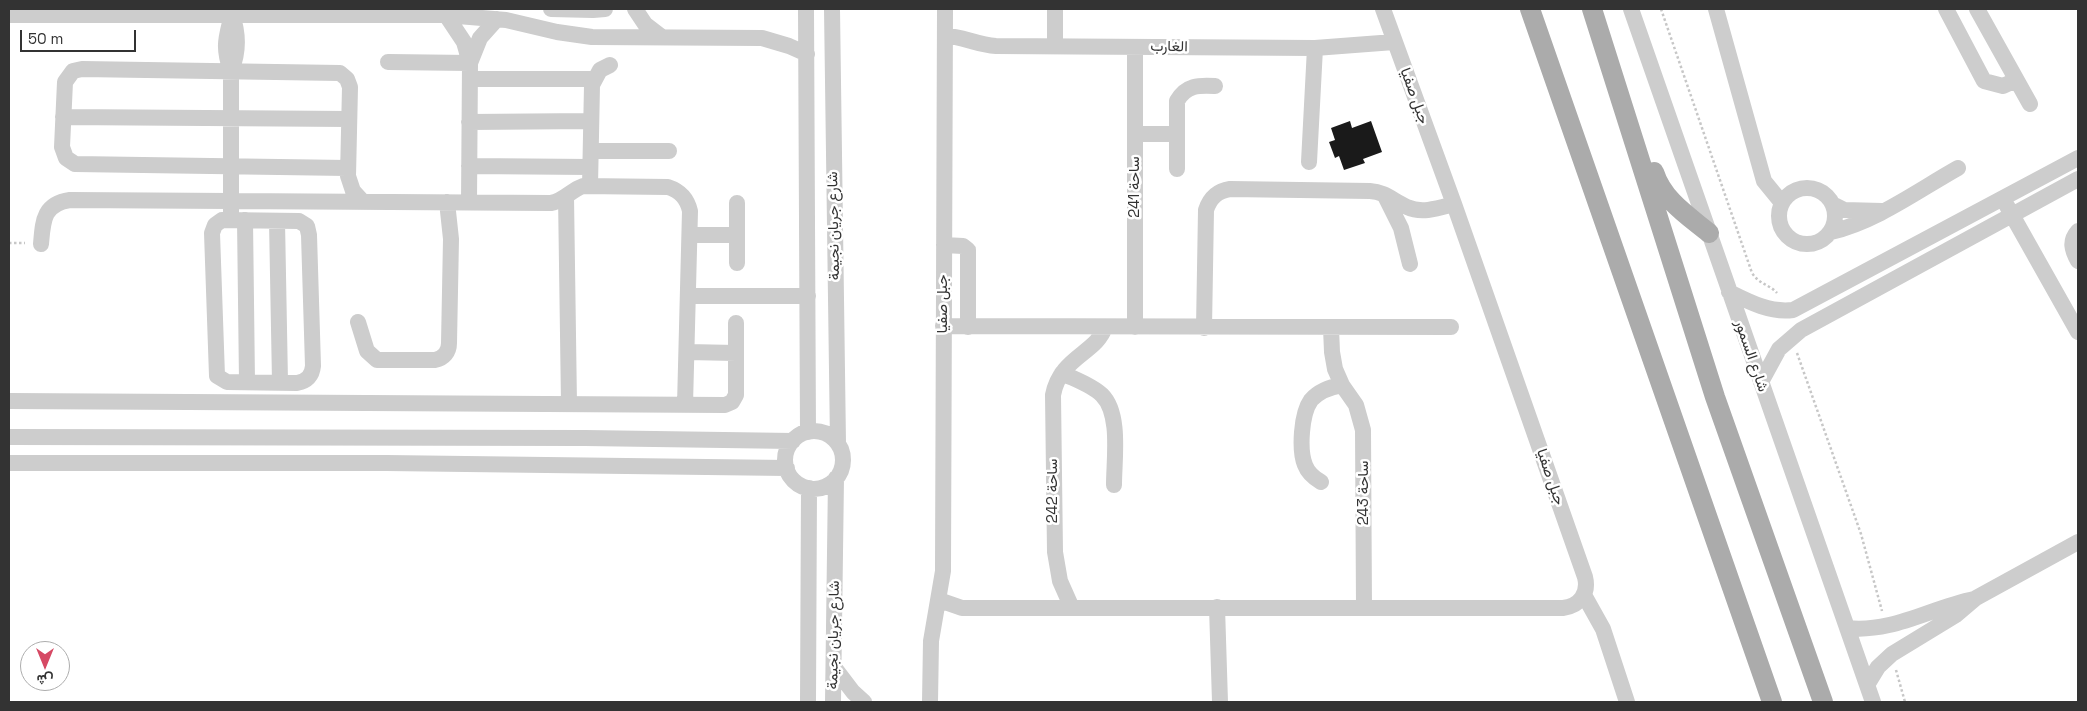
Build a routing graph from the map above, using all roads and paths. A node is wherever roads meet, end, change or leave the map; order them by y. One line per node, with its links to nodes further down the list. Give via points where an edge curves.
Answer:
1 (551, 9): 2 (street)
2 (605, 9)
3 (635, 9): 20 (street, via 645,24)
4 (806, 9): 25 (street, شارع جريان نجيمة)
5 (832, 9): 108 (street, شارع جريان نجيمة)
6 (945, 9): 19 (street, جبل صفيا)
7 (1055, 9): 22 (street)
8 (1383, 9): 21 (street, جبل صفيا)
9 (1530, 9): 135 (main road)
10 (1631, 9): 70 (street, شارع السمور)
11 (1716, 9): 55 (street, via 1764,181)
12 (1946, 9): 31 (street, via 1984,81 2003,86)
13 (1977, 9): 31 (street)
14 (233, 12): 15 (street, via 424,15); 17 (street); 28 (street, via 238,43)
15 (447, 12): 18 (street); 29 (street, via 464,42)
16 (1593, 14): 70 (main road, via 1616,57 1657,181 1668,198); 136 (main road, via 1715,398)
17 (9, 15)
18 (498, 19): 20 (street, via 574,35); 29 (street, via 480,38)
19 (945, 36): 22 (street, الغارب, via 986,46); 74 (street, جبل صفيا)
20 (662, 38): 25 (street, via 762,38)
21 (1394, 42): 24 (street, الغارب); 62 (street, جبل صفيا)
22 (1055, 46): 23 (street, الغارب)
23 (1135, 47): 24 (street, الغارب); 39 (street, ساحة 241)
24 (1315, 48): 44 (street)
25 (807, 54): 81 (street, شارع جريان نجيمة)
26 (388, 62): 29 (street)
27 (610, 65): 30 (street, via 600,70)
28 (230, 70): 34 (street, via 78,70 65,82); 35 (street); 36 (street, via 340,73 349,83)
29 (470, 71): 30 (street); 38 (street)
30 (594, 79): 37 (street)
31 (2016, 80): 33 (street)
32 (1215, 86): 40 (street, via 1195,86 1184,91 1176,106)
33 (2030, 104)
34 (63, 117): 35 (street); 46 (street, via 63,153 75,164)
35 (230, 119): 36 (street); 46 (street)
36 (349, 119): 48 (street)
37 (591, 121): 38 (street); 43 (street)
38 (469, 122): 45 (street)
39 (1135, 134): 40 (street); 88 (street, ساحة 241)
40 (1176, 134): 50 (street)
41 (669, 151): 43 (street)
42 (2078, 158): 47 (street)
43 (590, 159): 45 (street); 52 (street)
44 (1309, 162)
45 (469, 166): 60 (street)
46 (230, 167): 48 (street); 57 (street)
47 (2061, 167): 51 (street); 56 (street)
48 (347, 168): 58 (street, via 350,184)
49 (1958, 168): 64 (street)
50 (1177, 169)
51 (2074, 182): 65 (street)
52 (590, 186): 54 (street, via 577,188); 71 (street, via 674,189 689,204)
53 (1384, 194): 62 (street, via 1416,210); 77 (street, via 1401,228); 90 (street, via 1370,191 1230,189 1217,194 1206,210)
54 (566, 196): 60 (street, via 551,203); 101 (street)
55 (1787, 197): 63 (street, via 1808,187 1824,192); 69 (street, via 1779,219 1786,234 1800,243 1817,242)
56 (2004, 198): 65 (street); 78 (street)
57 (231, 201): 58 (street); 66 (street); 73 (street, via 63,201 52,207 45,217)
58 (363, 202): 59 (street)
59 (447, 202): 60 (street); 83 (street, via 451,239 450,343 447,352 435,360 377,360 367,350)
60 (469, 202)
61 (737, 204): 72 (street)
62 (1454, 204): 118 (street, جبل صفيا, via 1585,577)
63 (1834, 205): 64 (street, via 1844,210); 69 (street, via 1836,219)
64 (1884, 211): 69 (street, via 1852,227)
65 (2012, 214): 82 (street); 92 (street)
66 (238, 220): 67 (street); 96 (street); 96 (street, via 218,222 212,233 215,372 223,381)
67 (277, 221): 97 (street); 97 (street, via 299,221 309,230 313,366 305,380)
68 (2078, 231): 75 (street, via 2072,242)
69 (1831, 232)
70 (1708, 233): 79 (street, شارع السمور)
71 (690, 234): 72 (street); 80 (street)
72 (737, 235): 76 (street)
73 (41, 244)
74 (944, 245): 85 (street, جبل صفيا); 86 (street, via 963,246 968,250)
75 (2078, 261)
76 (737, 263)
77 (1410, 264)
78 (1836, 289): 79 (street, via 1806,305 1782,311 1753,304); 82 (street)
79 (1729, 292): 98 (street, شارع السمور)
80 (688, 296): 81 (street); 93 (street)
81 (808, 296): 103 (street, شارع جريان نجيمة)
82 (1845, 306): 98 (street, via 1801,330 1779,349)
83 (358, 322)
84 (736, 322): 94 (street)
85 (943, 326): 86 (street); 120 (street, جبل صفيا, via 943,572)
86 (968, 327): 87 (street)
87 (1105, 327): 88 (street); 95 (street, ساحة 242, via 1099,338)
88 (1135, 327): 90 (street)
89 (1451, 327): 91 (street)
90 (1204, 328): 91 (street)
91 (1331, 328): 99 (street, ساحة 243, via 1333,361)
92 (2078, 332)
93 (687, 352): 94 (street); 102 (street)
94 (736, 353): 102 (street, via 736,391 732,402 725,405)
95 (1062, 373): 115 (street, via 1096,390 1111,408); 122 (street, ساحة 242, via 1053,396 1054,552 1060,581)
96 (247, 382): 97 (street)
97 (280, 382)
98 (1760, 382): 125 (street, شارع السمور)
99 (1342, 385): 114 (street, via 1318,394 1304,416 1303,458 1309,472); 123 (street, ساحة 243, via 1356,405 1364,430)
100 (9, 401): 101 (street)
101 (569, 404): 102 (street)
102 (685, 405)
103 (808, 432): 107 (street); 108 (street, via 825,433)
104 (9, 437): 105 (street)
105 (387, 438): 106 (street); 110 (street)
106 (585, 438): 107 (street); 111 (street)
107 (793, 441): 112 (street, via 786,454)
108 (838, 443): 113 (street, via 843,457)
109 (9, 463): 110 (street)
110 (386, 463): 111 (street)
111 (585, 466): 112 (street)
112 (787, 468): 116 (street, via 795,481)
113 (836, 478): 116 (street, via 824,487); 127 (street, شارع جريان نجيمة)
114 (1321, 482)
115 (1114, 485)
116 (809, 488): 129 (street, شارع جريان نجيمة)
117 (2078, 542): 119 (street)
118 (1584, 595): 123 (street, via 1575,605 1563,608); 134 (street, via 1603,630)
119 (1976, 598): 124 (street); 126 (street)
120 (939, 600): 122 (street, via 962,608); 132 (street, جبل صفيا, via 931,641)
121 (1216, 607): 122 (street); 123 (street); 133 (street)
122 (1072, 608)
123 (1364, 608)
124 (1925, 614): 125 (street, via 1886,627); 126 (street)
125 (1847, 628): 128 (street, شارع السمور)
126 (1933, 629): 128 (street, via 1885,660)
127 (834, 667): 130 (street, شارع جريان نجيمة); 131 (street)
128 (1867, 685): 137 (street, شارع السمور)
129 (808, 702)
130 (834, 702)
131 (864, 702)
132 (930, 702)
133 (1220, 702)
134 (1628, 702)
135 (1772, 702)
136 (1822, 702)
137 (1873, 702)

